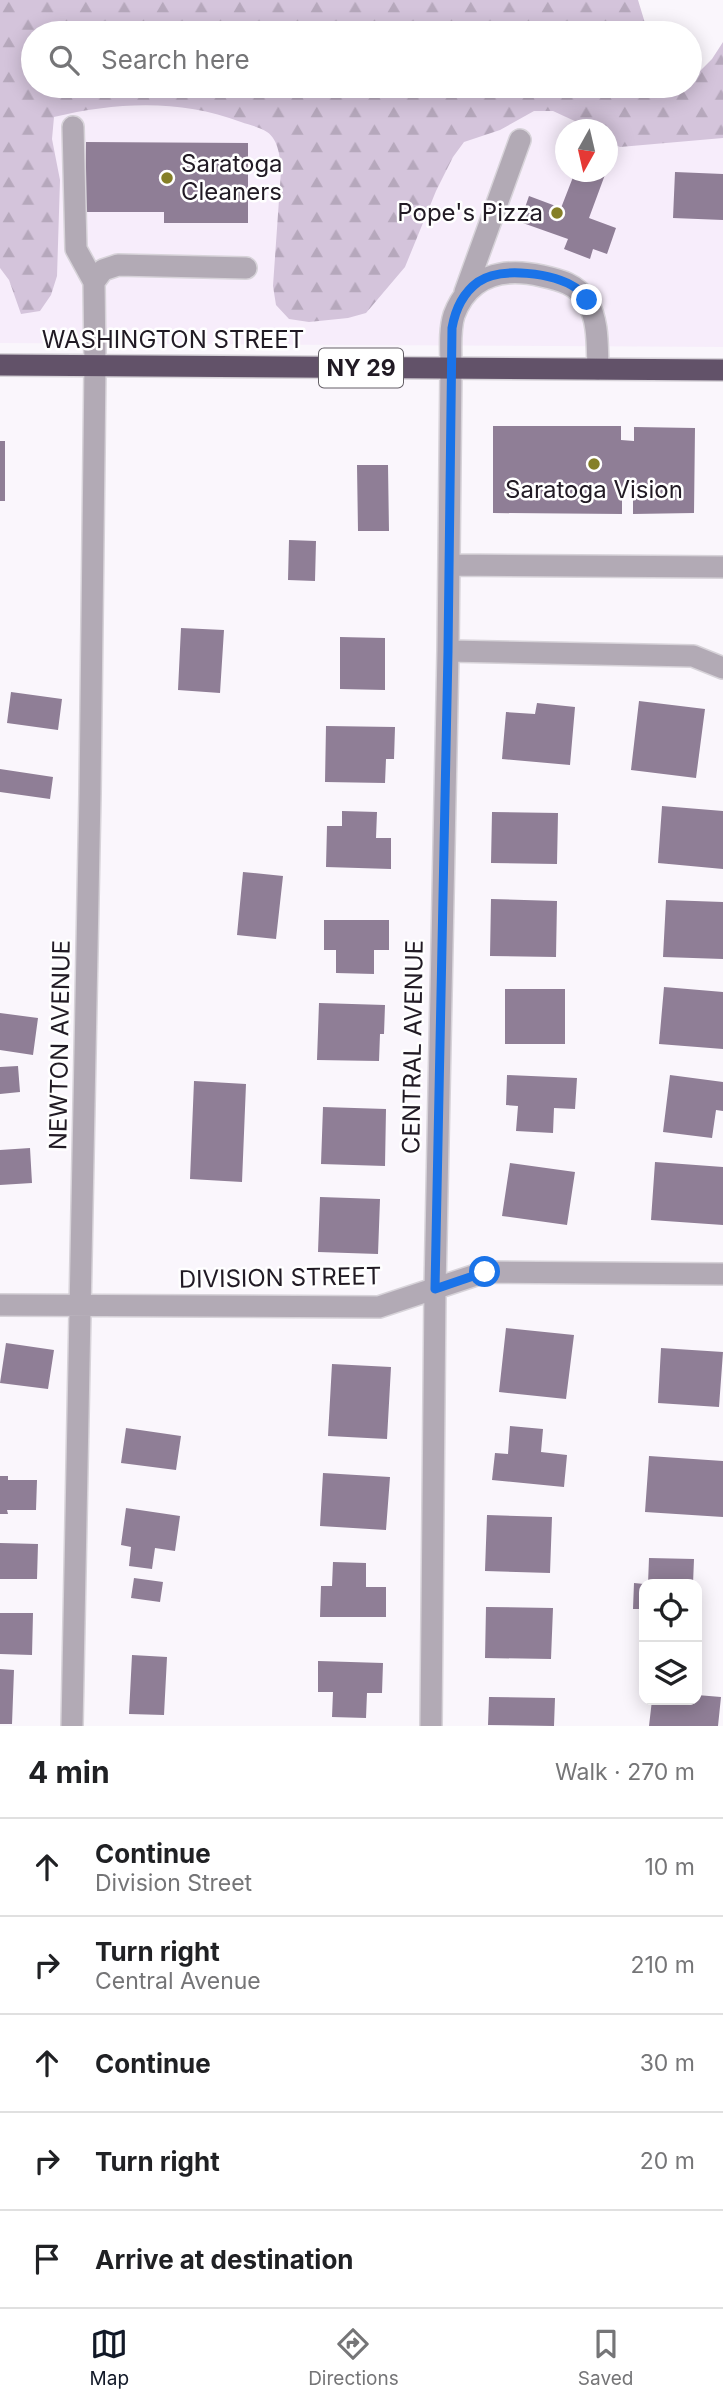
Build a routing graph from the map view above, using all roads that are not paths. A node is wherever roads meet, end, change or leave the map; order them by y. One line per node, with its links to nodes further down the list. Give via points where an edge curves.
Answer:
1 (72, 127): 4 (street, via 76,249)
2 (520, 140): 5 (street, CENTRAL AVENUE)
3 (246, 268): 4 (street, via 118,265 103,270)
4 (94, 282): 7 (street, NEWTON AVENUE)
5 (463, 298): 8 (street, CENTRAL AVENUE, via 454,315); 9 (street, via 477,282 493,274 534,274 563,281 577,289 593,314)
6 (0, 365): 7 (highway, WASHINGTON STREET / NY 29)
7 (95, 365): 8 (highway, WASHINGTON STREET / NY 29); 17 (street, NEWTON AVENUE)
8 (450, 368): 9 (highway, WASHINGTON STREET / NY 29); 11 (street, CENTRAL AVENUE)
9 (598, 369): 10 (highway, WASHINGTON STREET / NY 29)
10 (723, 370)
11 (449, 565): 12 (street); 13 (street, CENTRAL AVENUE)
12 (723, 567)
13 (448, 651): 14 (street, via 693,656); 16 (street, CENTRAL AVENUE)
14 (723, 668)
15 (723, 1274): 16 (street, DIVISION STREET, via 485,1272)
16 (435, 1289): 17 (street, DIVISION STREET, via 379,1307); 20 (street, CENTRAL AVENUE)
17 (82, 1304): 18 (street, DIVISION STREET); 19 (street, NEWTON AVENUE)
18 (0, 1305)
19 (72, 1726)
20 (431, 1726)

